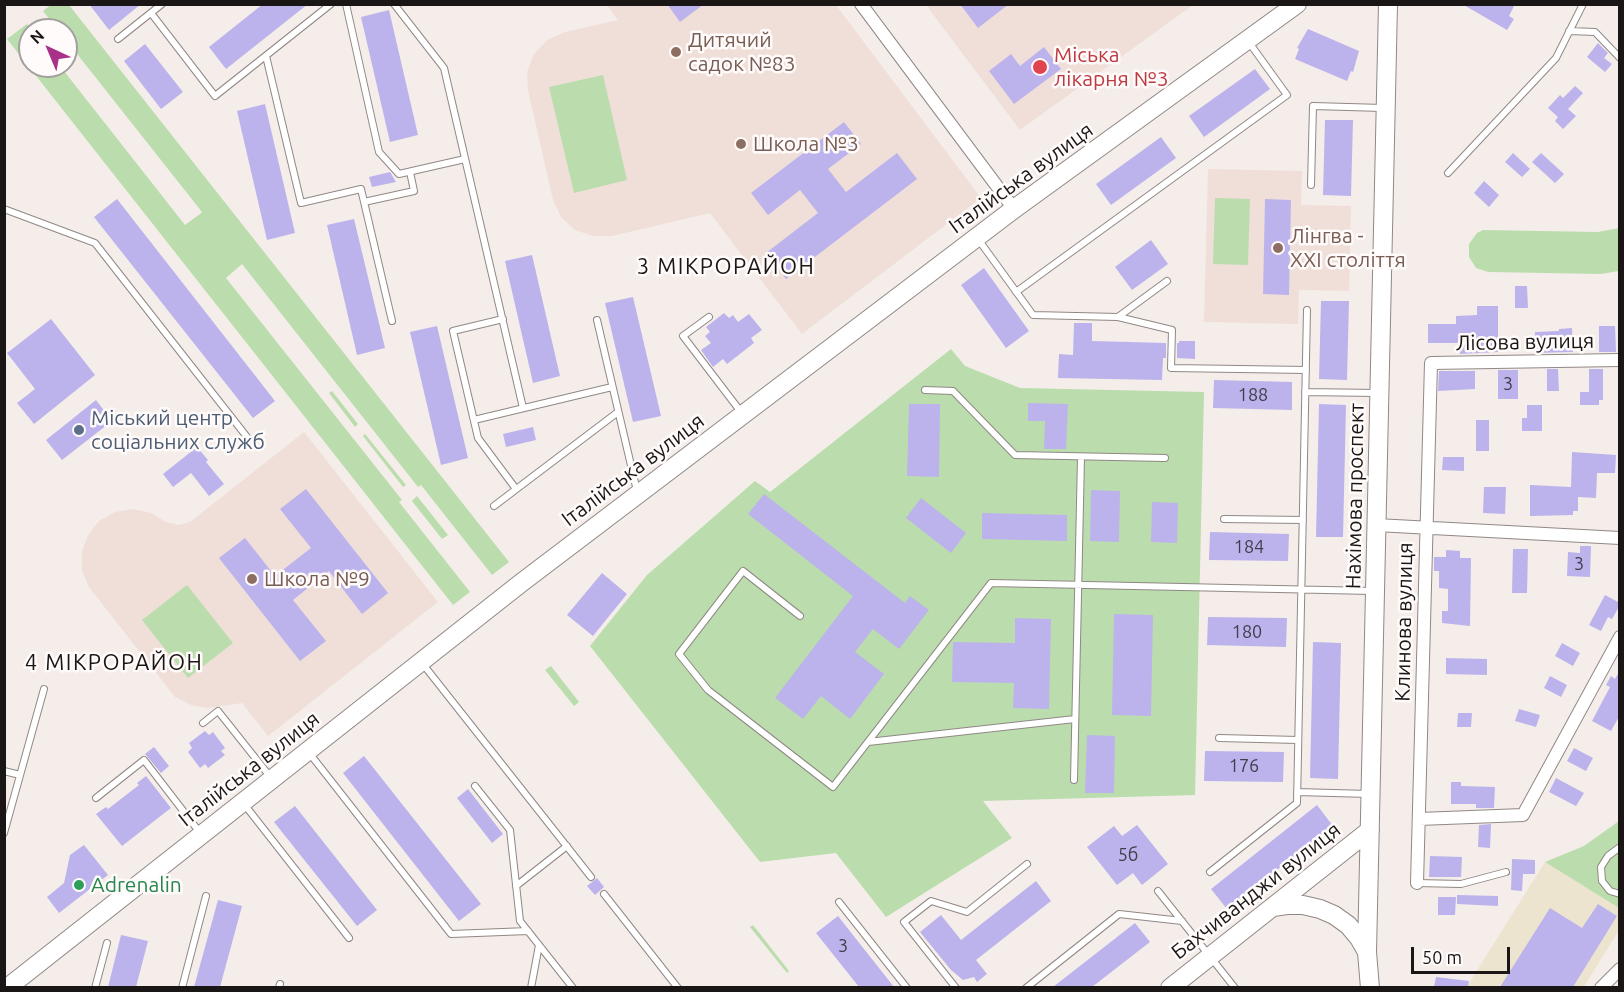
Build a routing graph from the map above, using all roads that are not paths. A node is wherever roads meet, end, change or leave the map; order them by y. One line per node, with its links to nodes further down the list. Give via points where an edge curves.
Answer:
1 (162, 4): 9 (lane)
2 (331, 4): 13 (lane)
3 (346, 4): 17 (lane, via 379,152 399,174)
4 (394, 4): 16 (lane, via 444,68)
5 (861, 4): 22 (street)
6 (1297, 4): 12 (street, Італійська вулиця)
7 (1388, 4): 15 (street, Нахімова проспект)
8 (1583, 4): 10 (lane)
9 (151, 13): 11 (lane); 13 (lane, via 215,96)
10 (1569, 31): 14 (lane, via 1594,32); 18 (lane, via 1556,58)
11 (118, 39)
12 (1248, 40): 22 (street, Італійська вулиця); 25 (lane, via 1287,95)
13 (266, 56): 20 (lane, via 301,203 361,189)
14 (1620, 57)
15 (1386, 108): 19 (lane, via 1313,106); 38 (street, Нахімова проспект)
16 (465, 159): 17 (lane); 29 (lane)
17 (410, 172): 20 (lane, via 414,191)
18 (1448, 173)
19 (1311, 186)
20 (364, 202): 31 (lane)
21 (4, 208): 43 (lane, via 95,243)
22 (1014, 209): 23 (street, Італійська вулиця)
23 (977, 237): 25 (lane); 41 (street, Італійська вулиця)
24 (1167, 281): 28 (lane)
25 (1016, 292): 28 (lane, via 1033,315)
26 (1307, 310): 34 (lane)
27 (709, 317): 41 (lane, via 683,336)
28 (1118, 317): 34 (lane, via 1172,330 1171,368)
29 (503, 320): 39 (lane); 42 (lane, via 453,331)
30 (597, 320): 35 (lane)
31 (392, 321)
32 (1620, 360): 33 (street, Лісова вулиця)
33 (1431, 363): 52 (street, Клинова вулиця)
34 (1306, 370): 37 (lane)
35 (612, 387): 39 (lane); 40 (lane)
36 (925, 390): 44 (lane, via 953,391 1015,455)
37 (1305, 392): 38 (lane); 50 (lane)
38 (1379, 393): 51 (street, Нахімова проспект)
39 (523, 408): 42 (lane)
40 (618, 412): 46 (lane); 47 (lane)
41 (743, 415): 47 (street, Італійська вулиця)
42 (474, 420): 46 (lane, via 478,438)
43 (247, 437)
44 (1081, 457): 45 (lane); 54 (lane)
45 (1165, 458)
46 (516, 489): 48 (lane)
47 (638, 495): 59 (street, Італійська вулиця)
48 (494, 506)
49 (1224, 519): 50 (lane)
50 (1303, 520): 55 (lane)
51 (1376, 525): 52 (street); 56 (street, Нахімова проспект)
52 (1426, 528): 53 (street); 76 (street, Клинова вулиця)
53 (1620, 538)
54 (1078, 585): 55 (lane); 61 (lane); 65 (lane, via 991,584)
55 (1302, 590): 56 (lane); 64 (lane)
56 (1375, 591): 73 (street, Нахімова проспект)
57 (800, 616): 65 (lane, via 743,571 679,654 708,690 833,787)
58 (1620, 637): 76 (street, via 1523,815)
59 (421, 662): 66 (street, Італійська вулиця); 80 (lane)
60 (44, 688): 68 (lane)
61 (1075, 719): 65 (lane); 70 (lane)
62 (203, 723): 69 (lane, via 218,711)
63 (1219, 738): 64 (lane)
64 (1298, 740): 72 (lane)
65 (868, 742)
66 (308, 751): 69 (street, Італійська вулиця); 95 (lane, via 452,934)
67 (4, 771): 68 (lane)
68 (20, 775): 78 (lane)
69 (272, 779): 75 (street, Італійська вулиця)
70 (1074, 780)
71 (475, 786): 87 (lane, via 510,830)
72 (1297, 792): 73 (lane); 83 (lane, via 1297,803)
73 (1370, 794): 77 (street, Нахімова проспект)
74 (96, 798): 79 (lane, via 144,760)
75 (242, 802): 79 (street, Італійська вулиця); 96 (lane)
76 (1419, 819): 86 (street, Клинова вулиця)
77 (1370, 830): 93 (street, Бахчиванджи вулиця); 99 (street, Нахімова проспект)
78 (4, 833)
79 (201, 835): 102 (street, Італійська вулиця)
80 (567, 846): 85 (lane); 87 (lane)
81 (1620, 847): 90 (lane, via 1601,867 1602,881 1610,891)
82 (1027, 864): 109 (lane, via 967,912 931,900 904,922)
83 (1210, 872)
84 (1506, 872): 86 (lane, via 1461,884)
85 (591, 877)
86 (1417, 883)
87 (516, 886): 95 (lane, via 520,921)
88 (1158, 891): 94 (lane)
89 (604, 894): 107 (lane)
90 (1620, 894)
91 (206, 896): 104 (lane)
92 (839, 902): 108 (lane)
93 (1271, 908): 99 (street, via 1304,905 1334,915 1348,925); 100 (street, Бахчиванджи вулиця)
94 (1182, 921): 100 (lane); 110 (lane, via 1119,914)
95 (528, 931): 98 (lane)
96 (349, 938)
97 (107, 943): 103 (lane)
98 (539, 945): 105 (lane); 106 (lane)
99 (1367, 952): 113 (street, Нахімова проспект)
100 (1210, 956): 111 (street, Бахчиванджи вулиця); 112 (lane)
101 (1620, 969): 114 (street)
102 (7, 987)
103 (95, 987)
104 (182, 987)
105 (531, 987)
106 (573, 987)
107 (678, 987)
108 (907, 987)
109 (956, 987)
110 (1026, 987)
111 (1170, 987)
112 (1235, 987)
113 (1370, 987)
114 (1601, 987)

